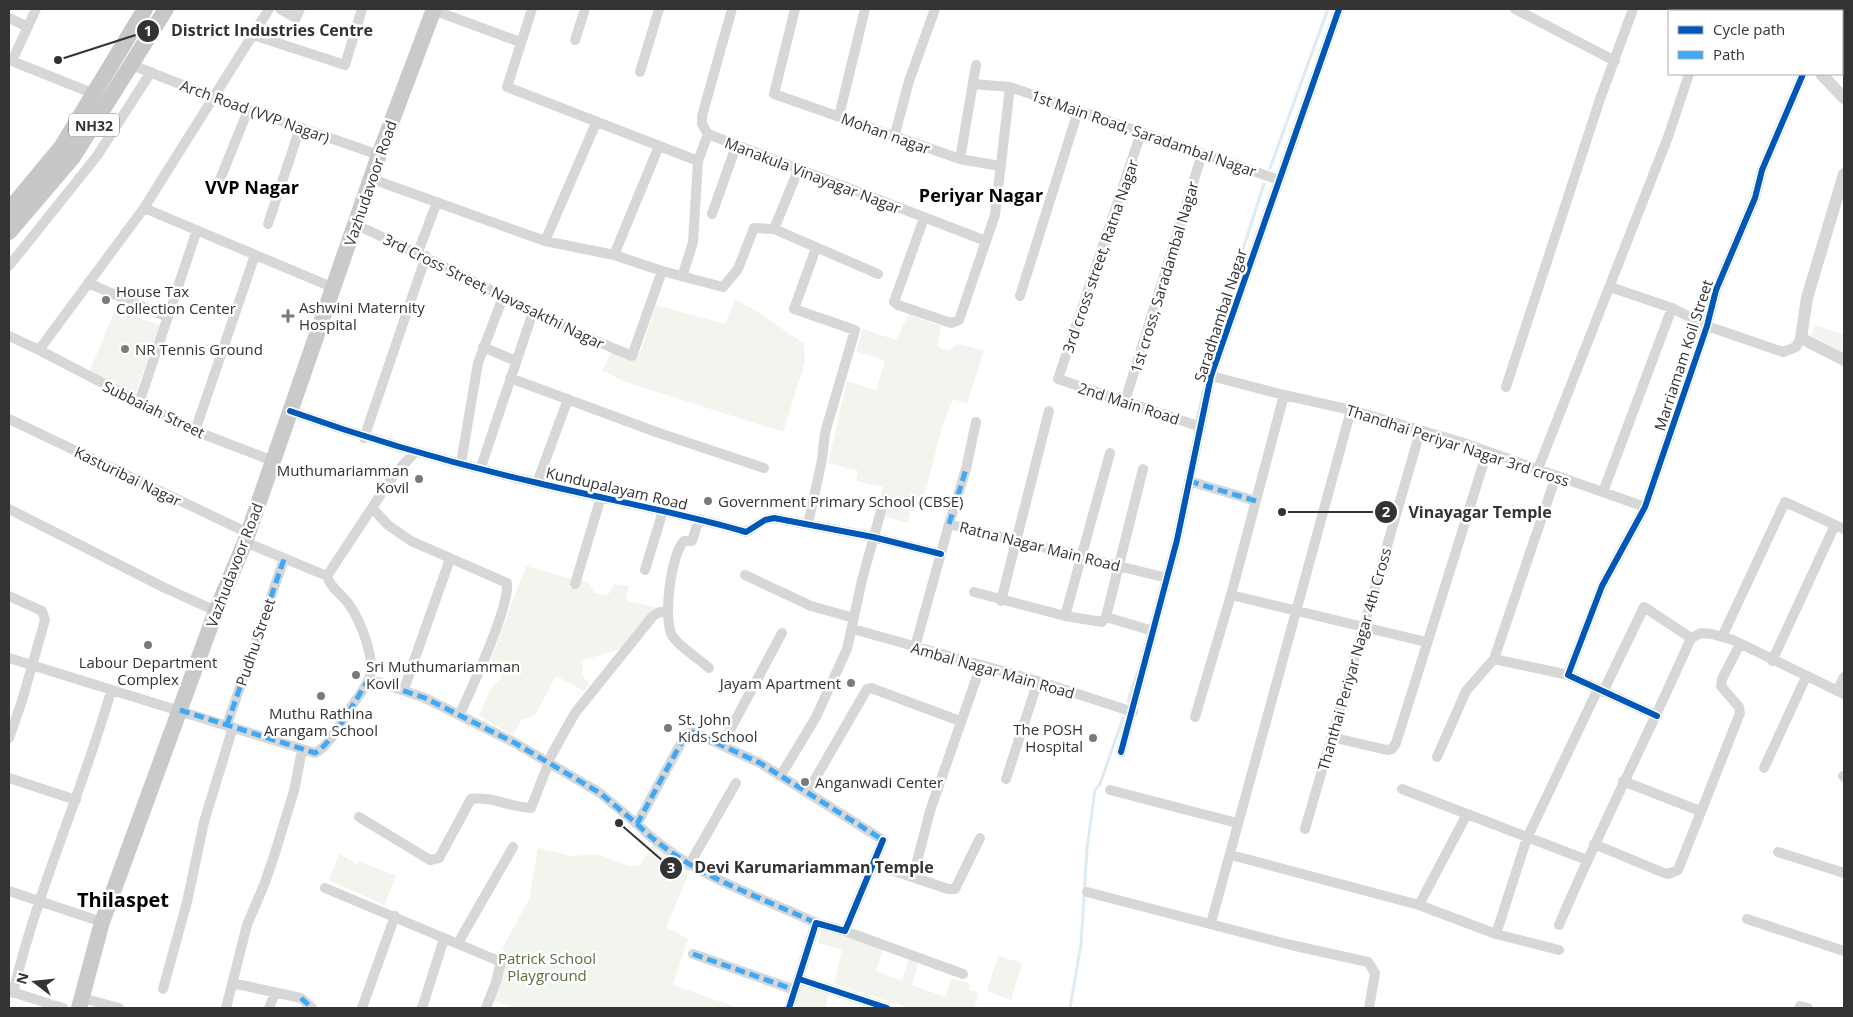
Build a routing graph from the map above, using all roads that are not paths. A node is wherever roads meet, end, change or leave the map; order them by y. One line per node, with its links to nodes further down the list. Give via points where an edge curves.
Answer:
1 (36, 9): 20 (street)
2 (145, 9): 35 (highway, NH32)
3 (166, 9): 26 (highway, NH32)
4 (269, 9): 21 (street)
5 (280, 9): 6 (street, via 296,18)
6 (300, 9)
7 (362, 9): 21 (street, via 345,65)
8 (433, 9): 23 (street); 50 (main road, Vazhudavoor Road)
9 (532, 9): 23 (street)
10 (585, 9): 22 (street)
11 (659, 9): 29 (street)
12 (732, 9): 45 (street, Manakula Vinayagar Nagar, via 702,116 702,124)
13 (795, 9): 41 (street, Mohan nagar, via 774,94)
14 (865, 9): 41 (street)
15 (935, 9): 46 (street, via 909,81)
16 (1338, 9): 57 (street, Saradhambal Nagar)
17 (1515, 9): 24 (street)
18 (1633, 9): 24 (street)
19 (9, 18): 20 (street)
20 (28, 27): 25 (street)
21 (253, 35): 36 (street)
22 (576, 40)
23 (520, 42): 42 (street, via 507,87)
24 (1615, 60): 97 (street)
25 (10, 63): 35 (street)
26 (132, 65): 28 (street, Arch Road (VVP Nagar)); 38 (highway, NH32)
27 (976, 66): 33 (street)
28 (150, 72): 36 (street, Arch Road (VVP Nagar)); 75 (street, via 97,156)
29 (640, 72)
30 (1689, 75): 80 (street)
31 (1803, 75): 87 (street, Marriamam Koil Street, via 1716,290)
32 (1822, 75): 37 (street)
33 (973, 84): 34 (street, 1st Main Road, Saradambal Nagar); 51 (street)
34 (1010, 87): 40 (street, 1st Main Road, Saradambal Nagar); 53 (street)
35 (94, 94): 38 (street); 61 (highway, NH32, via 62,146)
36 (215, 98): 39 (street, Arch Road (VVP Nagar)); 60 (street)
37 (1844, 98)
38 (109, 102): 68 (highway, NH32, via 73,157)
39 (248, 110): 43 (street, Arch Road (VVP Nagar)); 58 (street)
40 (1078, 111): 44 (street, 1st Main Road, Saradambal Nagar); 83 (street)
41 (839, 116): 46 (street, Mohan nagar)
42 (596, 123): 47 (street); 69 (street)
43 (300, 128): 50 (street, Arch Road (VVP Nagar)); 64 (street)
44 (1141, 132): 49 (street, 1st Main Road, Saradambal Nagar); 96 (street, 3rd cross street, Ratna Nagar)
45 (708, 134): 48 (street, Manakula Vinayagar Nagar); 52 (street)
46 (894, 138): 51 (street, Mohan nagar)
47 (659, 146): 52 (street); 73 (street)
48 (736, 146): 54 (street, Manakula Vinayagar Nagar); 62 (street)
49 (1202, 154): 57 (street, 1st Main Road, Saradambal Nagar); 100 (street, 1st cross, Saradambal Nagar)
50 (379, 155): 56 (main road, Vazhudavoor Road)
51 (960, 158): 53 (street, Mohan nagar)
52 (698, 161): 77 (street, via 693,242)
53 (1000, 166): 70 (street, via 995,215)
54 (799, 168): 63 (street, Manakula Vinayagar Nagar); 66 (street)
55 (1844, 174): 89 (street, via 1807,298)
56 (372, 179): 59 (street); 65 (main road, Vazhudavoor Road)
57 (1279, 180): 94 (street, Saradhambal Nagar)
58 (219, 182)
59 (437, 202): 69 (street); 72 (street)
60 (144, 208): 67 (street); 79 (street)
61 (9, 210)
62 (712, 214)
63 (924, 218): 70 (street, Manakula Vinayagar Nagar); 70 (street, via 894,296 898,305 951,323 959,320)
64 (268, 224)
65 (356, 225): 72 (street, 3rd Cross Street, Navasakthi Nagar); 81 (main road, Vazhudavoor Road)
66 (774, 229): 71 (street); 77 (street, via 754,228 738,270 723,287)
67 (197, 230): 74 (street); 86 (street)
68 (9, 232)
69 (545, 241): 73 (street)
70 (986, 241)
71 (816, 248): 78 (street); 132 (street, via 794,309 855,330 825,434)
72 (422, 254): 82 (street, 3rd Cross Street, Navasakthi Nagar); 110 (street)
73 (614, 254): 76 (street)
74 (256, 255): 81 (street); 108 (street)
75 (9, 266)
76 (662, 270): 77 (street); 85 (street, 3rd Cross Street, Navasakthi Nagar, via 632,356)
77 (683, 274)
78 (878, 274)
79 (88, 283): 86 (street); 91 (street)
80 (1610, 287): 84 (street); 119 (street)
81 (334, 288): 103 (main road, Vazhudavoor Road)
82 (503, 296): 85 (street, 3rd Cross Street, Navasakthi Nagar); 90 (street)
83 (1020, 296)
84 (1672, 308): 87 (street); 123 (street)
85 (533, 312): 93 (street)
86 (167, 317): 101 (street)
87 (1707, 326): 89 (street, via 1783,352 1796,347); 127 (street, Marriamam Koil Street)
88 (9, 336): 91 (street, Subbaiah Street)
89 (1801, 338): 92 (street)
90 (483, 347): 93 (street); 115 (street, via 472,389)
91 (39, 350): 101 (street, Subbaiah Street)
92 (1844, 360)
93 (516, 361): 95 (street)
94 (1211, 376): 98 (street, Thandhai Periyar Nagar 3rd cross); 107 (street, Saradhambal Nagar)
95 (510, 378): 99 (street); 116 (street)
96 (1058, 379): 100 (street, 2nd Main Road)
97 (1506, 388)
98 (1284, 395): 102 (street, Thandhai Periyar Nagar 3rd cross); 126 (street)
99 (568, 399): 117 (street); 122 (street)
100 (1126, 401): 107 (street, 2nd Main Road)
101 (139, 402): 108 (street, Subbaiah Street)
102 (1352, 410): 109 (street, Thandhai Periyar Nagar 3rd cross); 154 (street)
103 (290, 411): 110 (street, Kundupalayam Road); 114 (main road, Vazhudavoor Road)
104 (1049, 411): 137 (street)
105 (9, 419): 136 (street, Kasturibai Nagar)
106 (976, 422): 133 (street)
107 (1201, 427): 121 (street, Saradhambal Nagar)
108 (195, 431): 114 (street, Subbaiah Street)
109 (1420, 432): 112 (street, Thandhai Periyar Nagar 3rd cross); 158 (street, Thanthai Periyar Nagar 4th Cross)
110 (364, 438): 111 (street, Kundupalayam Road)
111 (415, 452): 115 (street, Kundupalayam Road); 128 (street, via 393,476)
112 (1487, 452): 119 (street, Thandhai Periyar Nagar 3rd cross); 163 (street)
113 (1110, 453): 139 (street)
114 (273, 461): 136 (main road, Vazhudavoor Road)
115 (461, 463): 116 (street, Kundupalayam Road)
116 (480, 467): 122 (street, Kundupalayam Road)
117 (764, 468)
118 (1143, 469): 142 (street)
119 (1538, 469): 120 (street, Thandhai Periyar Nagar 3rd cross)
120 (1556, 476): 123 (street, Thandhai Periyar Nagar 3rd cross); 167 (street)
121 (1189, 481): 126 (street); 146 (street, Saradhambal Nagar)
122 (537, 483): 124 (street, Kundupalayam Road)
123 (1603, 492): 127 (street, Thandhai Periyar Nagar 3rd cross)
124 (600, 497): 130 (street, Kundupalayam Road); 147 (street)
125 (884, 500): 135 (street)
126 (1256, 501): 149 (street)
127 (1645, 507): 172 (street, Marriamam Koil Street, via 1602,586)
128 (372, 508): 141 (street, via 388,525 411,541); 145 (street)
129 (9, 509): 152 (street)
130 (663, 512): 131 (street, Kundupalayam Road); 143 (street)
131 (699, 519): 132 (street, Kundupalayam Road, via 746,532 764,520 774,518); 153 (street, via 692,542 684,541 676,552)
132 (808, 524): 135 (street, Kundupalayam Road)
133 (949, 524): 137 (street, Ratna Nagar Main Road); 138 (street, Ratna Nagar Main Road)
134 (1840, 527): 161 (street, via 1785,502); 168 (street)
135 (873, 537): 138 (street, Kundupalayam Road); 157 (street)
136 (246, 538): 140 (street, Kasturibai Nagar); 152 (main road, Vazhudavoor Road)
137 (1015, 540): 139 (street, Ratna Nagar Main Road); 151 (street)
138 (940, 554): 165 (street, Ratna Nagar Main Road)
139 (1082, 555): 142 (street, Ratna Nagar Main Road); 155 (street)
140 (284, 559): 145 (street, Kasturibai Nagar); 187 (street, Pudhu Street)
141 (450, 559): 177 (street); 183 (street, via 498,578 507,583 508,589)
142 (1118, 565): 146 (street, Ratna Nagar Main Road); 156 (street)
143 (645, 570)
144 (745, 575): 157 (street, Ambal Nagar Main Road)
145 (327, 576): 175 (street, via 329,584 356,614 366,641 371,670)
146 (1167, 578): 159 (street, Saradhambal Nagar)
147 (575, 584)
148 (974, 592): 151 (street)
149 (1231, 595): 154 (street); 185 (street)
150 (9, 596): 170 (street, via 42,611 45,620)
151 (1002, 601): 155 (street)
152 (216, 611): 181 (main road, Vazhudavoor Road)
153 (668, 611): 171 (street, via 668,625 674,638); 194 (street, via 653,616 575,713)
154 (1297, 612): 158 (street); 208 (street)
155 (1065, 616): 156 (street, via 1093,622 1102,622)
156 (1106, 617): 159 (street)
157 (854, 624): 165 (street, Ambal Nagar Main Road); 196 (street, via 847,649 816,718)
158 (1362, 628): 163 (street); 188 (street, Thanthai Periyar Nagar 4th Cross)
159 (1153, 631): 182 (street, Saradhambal Nagar)
160 (782, 634): 190 (street)
161 (1722, 637): 162 (street, via 1701,633); 164 (street)
162 (1691, 638): 179 (street, via 1644,607); 184 (street)
163 (1426, 642): 188 (street, via 1392,749)
164 (1740, 644): 168 (street); 205 (street, via 1722,679 1722,686 1740,713)
165 (915, 647): 169 (street, Ambal Nagar Main Road)
166 (9, 658): 170 (street)
167 (1494, 659): 172 (street); 193 (street, via 1466,691)
168 (1772, 660): 174 (street)
169 (981, 665): 176 (street, Ambal Nagar Main Road); 186 (street)
170 (33, 666): 178 (street); 189 (street)
171 (709, 668)
172 (1568, 675): 179 (street)
173 (1844, 676): 180 (street)
174 (1806, 677): 180 (street); 195 (street)
175 (369, 679): 177 (street); 191 (street, via 320,751 315,754)
176 (1038, 681): 182 (street, Ambal Nagar Main Road); 198 (street)
177 (404, 689): 183 (street)
178 (111, 691): 181 (street); 204 (street)
179 (1601, 691): 184 (street); 212 (street)
180 (1841, 693)
181 (180, 710): 187 (street); 229 (main road, Vazhudavoor Road)
182 (1133, 712): 192 (street, Saradhambal Nagar)
183 (460, 714): 194 (street)
184 (1657, 716): 199 (street)
185 (1195, 717)
186 (960, 721): 203 (street, via 867,689); 221 (street, via 930,811)
187 (230, 726): 191 (street); 243 (street, Pudhu Street, via 197,847 187,902)
188 (1331, 737): 210 (street, Thanthai Periyar Nagar 4th Cross)
189 (9, 738)
190 (722, 745): 196 (street); 209 (street, via 690,732)
191 (302, 750): 242 (street, via 283,826 247,925)
192 (1121, 752)
193 (1437, 757)
194 (548, 763): 207 (street, via 531,808 514,807 484,797 471,798 438,858 430,860); 209 (street, via 600,793)
195 (1764, 768)
196 (781, 775): 203 (street)
197 (9, 778): 204 (street)
198 (1006, 779)
199 (1623, 781): 205 (street); 213 (street)
200 (736, 783): 218 (street)
201 (1402, 789): 206 (street)
202 (1110, 790): 208 (street)
203 (807, 793): 219 (street, via 883,840)
204 (76, 800): 225 (street)
205 (1700, 811): 213 (street, via 1681,864 1674,872 1664,873)
206 (1467, 814): 212 (street); 226 (street)
207 (359, 817)
208 (1238, 823): 216 (street)
209 (637, 824): 218 (street, via 661,846)
210 (1305, 829)
211 (980, 838): 221 (street, via 955,889)
212 (1527, 838): 217 (street); 234 (street)
213 (1594, 844): 217 (street)
214 (513, 847): 236 (street)
215 (1778, 852): 220 (street)
216 (1230, 854): 226 (street); 231 (street)
217 (1586, 860): 232 (street)
218 (689, 864): 230 (street, via 712,878)
219 (873, 864): 221 (street); 233 (street)
220 (1844, 873)
221 (913, 877)
222 (325, 888): 227 (street)
223 (9, 891): 225 (street)
224 (1088, 892): 231 (street)
225 (40, 901): 229 (street); 245 (street)
226 (1419, 905): 234 (street)
227 (395, 916): 235 (street); 253 (street)
228 (1747, 919): 238 (street)
229 (102, 922): 247 (main road, Vazhudavoor Road)
230 (816, 923): 233 (street); 241 (street)
231 (1211, 923): 258 (street, via 1368,962 1375,973)
232 (1559, 925)
233 (845, 931): 240 (street)
234 (1496, 934): 237 (street)
235 (444, 939): 236 (street); 254 (street)
236 (458, 943): 255 (street, via 501,962)
237 (1559, 950)
238 (1844, 950)
239 (693, 954): 244 (street)
240 (963, 974)
241 (799, 979): 244 (street); 257 (street)
242 (232, 983): 246 (street); 250 (street)
243 (162, 988)
244 (795, 990): 256 (street)
245 (11, 992): 248 (street)
246 (274, 993): 251 (street); 252 (street, via 301,998)
247 (80, 1003): 249 (street)
248 (64, 1008)
249 (118, 1008)
250 (226, 1008)
251 (269, 1008)
252 (312, 1008)
253 (362, 1008)
254 (422, 1008)
255 (486, 1008)
256 (789, 1008)
257 (887, 1008)
258 (1369, 1008)

